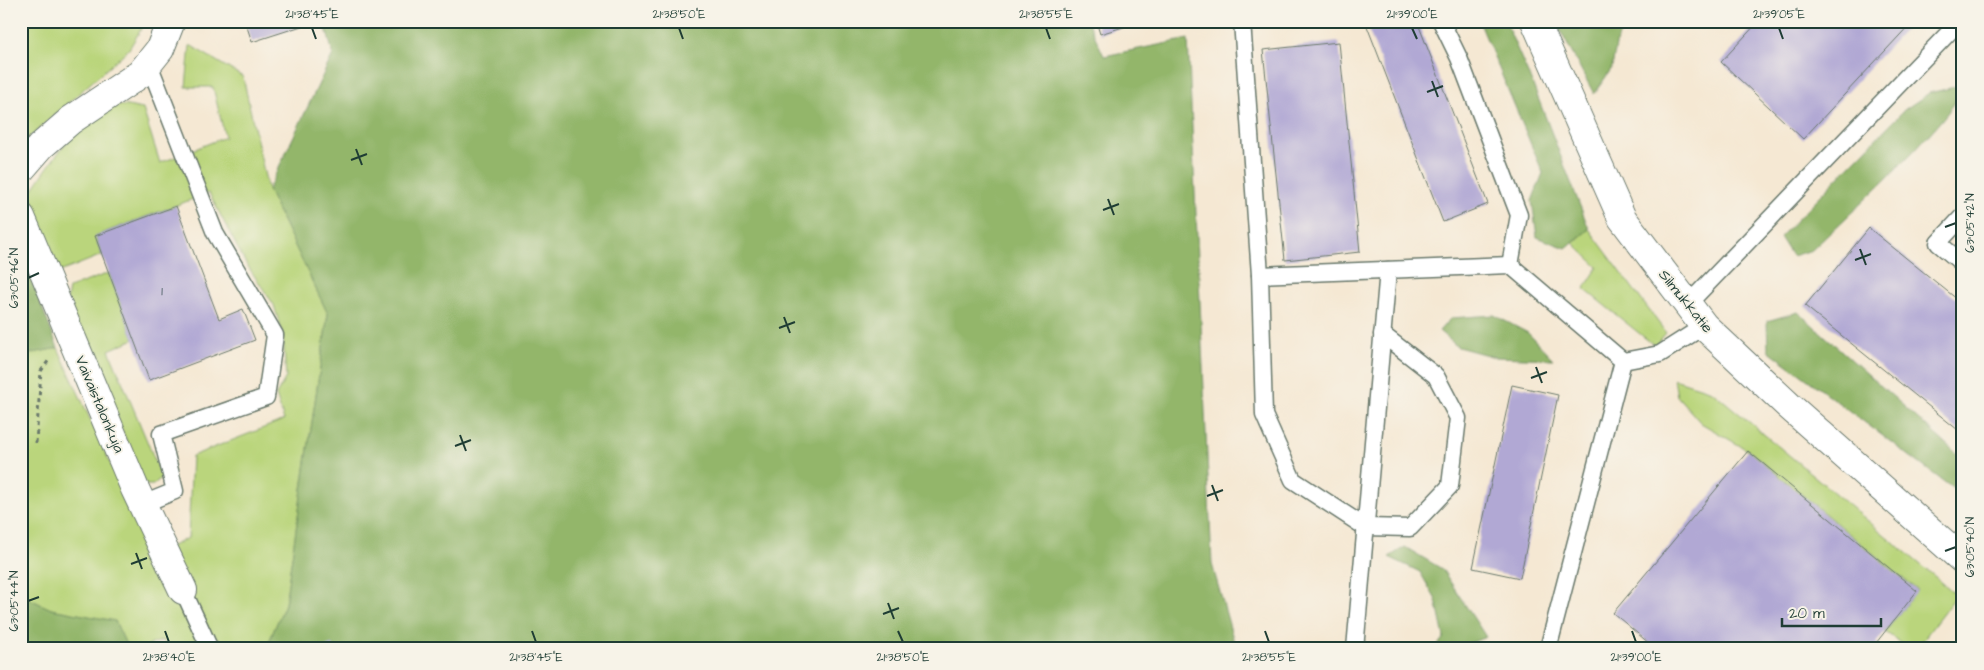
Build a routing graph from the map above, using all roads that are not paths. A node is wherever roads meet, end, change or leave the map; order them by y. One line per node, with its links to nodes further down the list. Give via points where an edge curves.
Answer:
1 (171, 21): 6 (street, via 160,49)
2 (1242, 21): 13 (lane)
3 (1441, 21): 11 (lane, via 1459,58 1520,215)
4 (1535, 21): 14 (street, Silmukkatie, via 1622,218)
5 (1960, 21): 14 (lane)
6 (149, 64): 7 (street, via 121,89 71,120); 18 (lane, via 215,233 275,335 266,397 161,434 175,491)
7 (21, 168)
8 (1963, 216): 10 (lane, via 1938,243)
9 (21, 217): 18 (street, Vaivaistalonkuja)
10 (1963, 264)
11 (1510, 266): 12 (lane); 17 (lane)
12 (1388, 270): 13 (lane); 16 (lane)
13 (1260, 275): 19 (lane, via 1264,415 1293,480)
14 (1687, 305): 15 (street, Silmukkatie)
15 (1704, 326): 17 (lane, via 1660,354); 20 (street, Silmukkatie)
16 (1382, 334): 19 (lane); 19 (lane, via 1436,376 1458,418 1450,486 1410,528)
17 (1623, 361): 22 (lane)
18 (143, 504): 21 (street, Vaivaistalonkuja)
19 (1366, 527): 24 (lane)
20 (1963, 560)
21 (183, 590): 23 (lane)
22 (1551, 647)
23 (210, 649)
24 (1355, 649)

